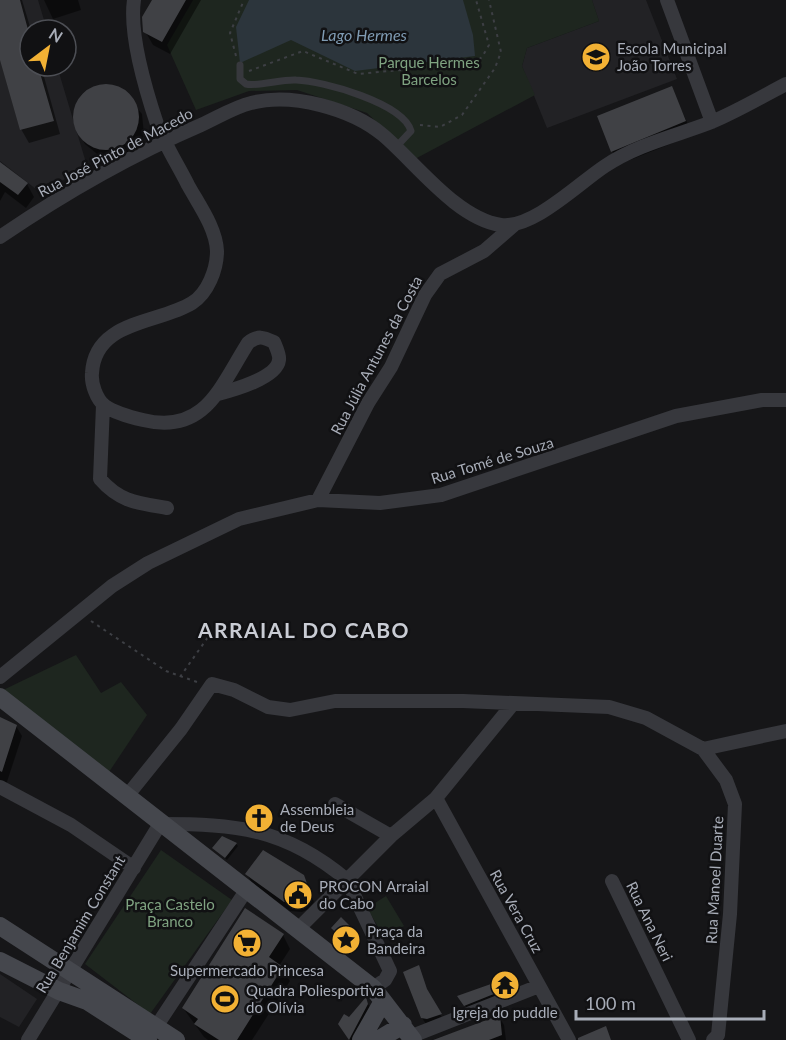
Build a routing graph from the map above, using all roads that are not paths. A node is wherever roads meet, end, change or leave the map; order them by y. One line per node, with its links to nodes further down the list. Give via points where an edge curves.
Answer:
1 (134, 0): 6 (street, via 135,39)
2 (667, 0): 5 (street)
3 (240, 65): 7 (lane, via 240,79 246,84 297,80 376,99 408,124 411,131)
4 (786, 84): 5 (street)
5 (712, 122): 8 (street, via 620,157 540,213)
6 (165, 140): 7 (street, Rua José Pinto de Macedo, via 251,103 291,101 360,119); 9 (street, Rua José Pinto de Macedo); 12 (street, via 212,230 217,251 213,274 194,302 108,337 92,364 91,381)
7 (395, 147): 8 (street, Rua José Pinto de Macedo, via 448,198 499,225)
8 (514, 225): 13 (street, Rua Júlia Antunes da Costa, via 484,251 440,274 430,288)
9 (0, 237)
10 (218, 394): 10 (street, via 241,388 278,365 280,358 274,342 263,336 248,343); 12 (street, via 198,415 183,422 157,424)
11 (786, 400): 13 (street, Rua Tomé de Souza, via 762,400 676,416 441,495 380,503)
12 (103, 405): 14 (street, via 100,479 113,494)
13 (318, 500): 15 (street, Rua Tomé de Souza, via 240,519 148,563 78,613)
14 (167, 508)
15 (0, 677)
16 (0, 697): 21 (main road)
17 (512, 705): 19 (street, Rua Manoel Duarte, via 609,707 645,718); 21 (street, Rua Manoel Duarte, via 335,701 290,710 268,707 212,684); 22 (street)
18 (786, 732): 19 (street)
19 (703, 749): 40 (street, Rua Manoel Duarte, via 726,780 735,804 730,914)
20 (0, 787): 26 (street, via 70,825)
21 (127, 796): 24 (main road)
22 (436, 798): 25 (street); 34 (street, Rua Vera Cruz)
23 (335, 804): 25 (street)
24 (160, 824): 26 (street, Rua Benjamim Constant); 27 (street, via 220,824 263,832 308,853); 29 (main road)
25 (391, 836): 27 (street)
26 (134, 868): 33 (street, Rua Benjamim Constant)
27 (347, 880): 31 (street); 36 (street, via 390,970)
28 (612, 881): 44 (street, Rua Ana Neri)
29 (247, 889): 31 (main road); 38 (street)
30 (0, 926): 33 (main road)
31 (299, 928): 36 (main road)
32 (0, 961): 35 (main road)
33 (72, 971): 35 (street, Rua Benjamim Constant); 38 (main road)
34 (539, 986): 37 (street); 43 (street, Rua Vera Cruz)
35 (59, 991): 38 (main road, via 87,1001); 41 (street, Rua Benjamim Constant)
36 (378, 994): 37 (main road); 39 (main road)
37 (409, 1034): 39 (main road)
38 (151, 1036): 42 (main road)
39 (372, 1037)
40 (716, 1038)
41 (28, 1040)
42 (176, 1040)
43 (569, 1040)
44 (690, 1040)

